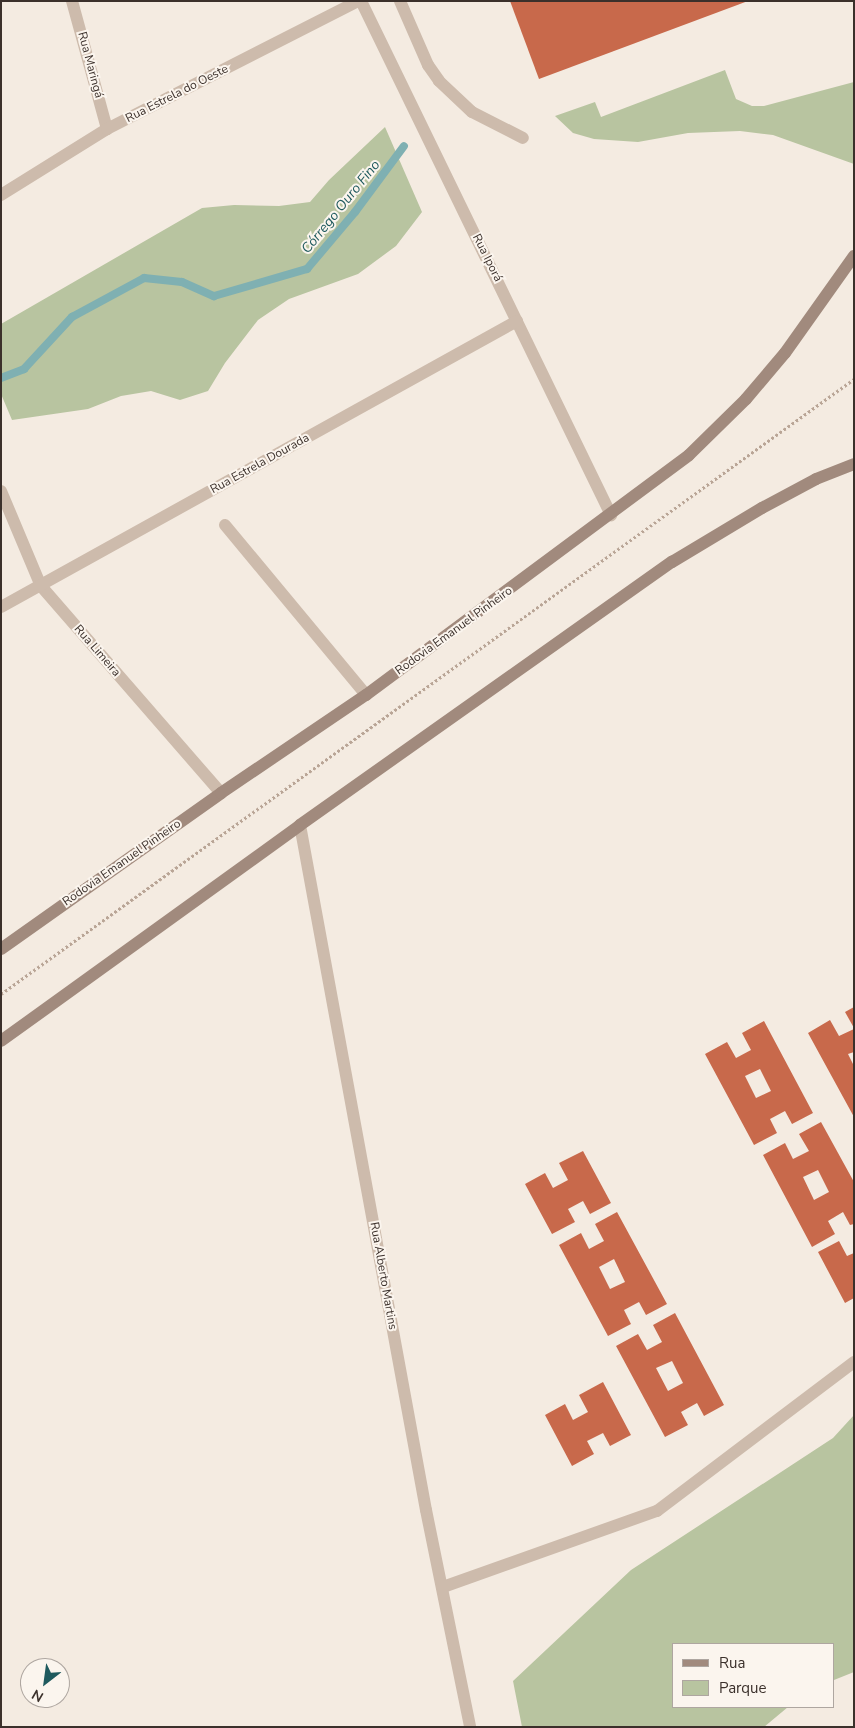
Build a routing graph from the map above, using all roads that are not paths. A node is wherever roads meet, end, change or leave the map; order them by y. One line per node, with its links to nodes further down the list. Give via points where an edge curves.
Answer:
1 (72, 1): 4 (street, Rua Maringá)
2 (360, 1): 4 (street, Rua Estrela do Oeste); 8 (street, Rua Iporá)
3 (400, 1): 5 (street, via 428,65 439,81 472,112)
4 (107, 129): 6 (street, Rua Estrela do Oeste)
5 (523, 138)
6 (1, 195)
7 (854, 256): 11 (main road, Rodovia Emanuel Pinheiro, via 784,353 746,399 689,455)
8 (517, 321): 11 (street, Rua Iporá); 13 (street, Rua Estrela Dourada)
9 (854, 464): 17 (main road, via 816,479 762,508 672,562)
10 (1, 492): 13 (street, Rua Limeira)
11 (610, 515): 15 (main road, Rodovia Emanuel Pinheiro)
12 (225, 525): 15 (street)
13 (41, 586): 14 (street, Rua Estrela Dourada); 16 (street, Rua Limeira)
14 (1, 607)
15 (366, 695): 16 (main road, Rodovia Emanuel Pinheiro)
16 (221, 793): 18 (main road, Rodovia Emanuel Pinheiro)
17 (300, 825): 19 (main road); 21 (street, Rua Alberto Martins, via 424,1500)
18 (1, 949)
19 (1, 1041)
20 (854, 1362): 21 (street, via 656,1511)
21 (443, 1587): 22 (street, Rua Alberto Martins)
22 (470, 1727)

